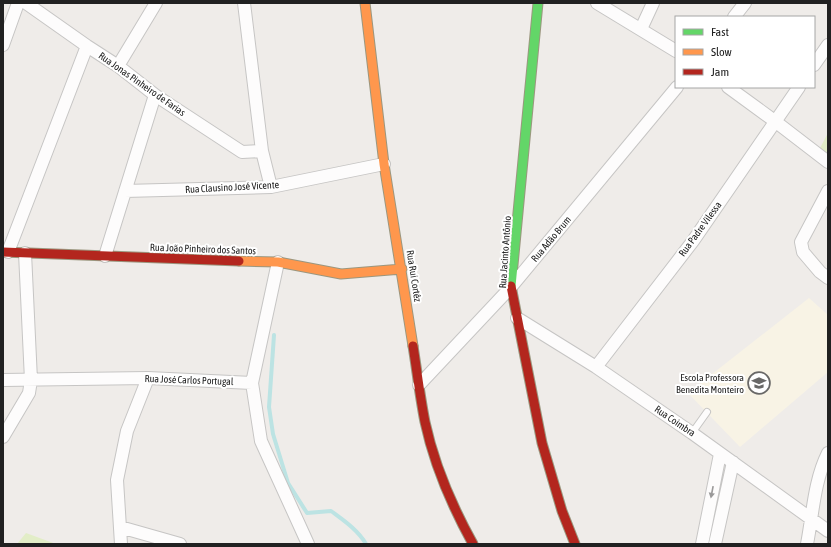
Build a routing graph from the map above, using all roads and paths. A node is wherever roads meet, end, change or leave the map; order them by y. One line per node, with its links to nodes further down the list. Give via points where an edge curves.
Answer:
1 (18, 3): 12 (street)
2 (156, 3): 17 (street)
3 (244, 3): 23 (street)
4 (365, 3): 25 (street, Rua Rui Cortêz)
5 (538, 3): 35 (street, Rua Jacinto Antônio)
6 (597, 3): 11 (street)
7 (652, 3): 11 (street)
8 (746, 3): 10 (street)
9 (34, 5): 14 (street, Rua Jonas Pinheiro de Farias)
10 (735, 16)
11 (641, 29): 15 (street)
12 (3, 45)
13 (828, 45): 16 (street)
14 (87, 46): 17 (street, Rua Jonas Pinheiro de Farias); 29 (street)
15 (675, 50)
16 (815, 64)
17 (118, 66): 21 (street, Rua Jonas Pinheiro de Farias)
18 (676, 88): 35 (street, Rua Adão Brum)
19 (729, 88): 22 (street)
20 (798, 88): 22 (street, Rua Padre Vilessa)
21 (155, 95): 23 (street, Rua Jonas Pinheiro de Farias, via 242,152); 27 (street)
22 (776, 122): 24 (street); 37 (street, Rua Padre Vilessa, via 693,241)
23 (262, 151): 26 (street)
24 (828, 162)
25 (384, 164): 26 (street, Rua Clausino José Vicente); 33 (street, Rua Rui Cortêz)
26 (270, 187): 27 (street, Rua Clausino José Vicente)
27 (125, 191): 31 (street)
28 (828, 191): 34 (street, via 801,242 803,252)
29 (5, 252): 30 (street, Rua João Pinheiro dos Santos)
30 (25, 253): 31 (street, Rua João Pinheiro dos Santos); 40 (street)
31 (105, 256): 32 (street, Rua João Pinheiro dos Santos)
32 (278, 262): 33 (street, Rua João Pinheiro dos Santos, via 341,274); 41 (street)
33 (402, 269): 42 (street, Rua Rui Cortêz)
34 (828, 278)
35 (511, 287): 36 (street, Rua Jacinto Antônio); 42 (street, Rua Adão Brum)
36 (516, 318): 37 (street, Rua Coimbra); 56 (street, Rua Jacinto Antônio, via 542,443 562,511)
37 (596, 367): 44 (street, Rua Coimbra)
38 (148, 378): 40 (street, Rua José Carlos Portugal); 41 (street, Rua José Carlos Portugal); 50 (street, via 127,431 118,480)
39 (3, 380): 40 (street, Rua José Carlos Portugal)
40 (31, 380): 45 (street, via 29,393)
41 (252, 383): 54 (street, via 261,441)
42 (419, 385): 55 (street, Rua Rui Cortêz, via 425,422 437,464 457,515)
43 (707, 412): 44 (lane)
44 (692, 433): 47 (street, Rua Coimbra)
45 (3, 437)
46 (828, 453): 49 (street, via 816,486)
47 (720, 454): 48 (street, Rua Coimbra); 57 (street, one-way to 57)
48 (733, 462): 49 (street, Rua Coimbra); 58 (street)
49 (812, 519): 51 (street, Rua Coimbra); 59 (street)
50 (120, 528): 52 (street); 53 (street)
51 (828, 531)
52 (121, 544)
53 (180, 544)
54 (308, 544)
55 (473, 544)
56 (575, 544)
57 (702, 544)
58 (715, 544)
59 (808, 544)

